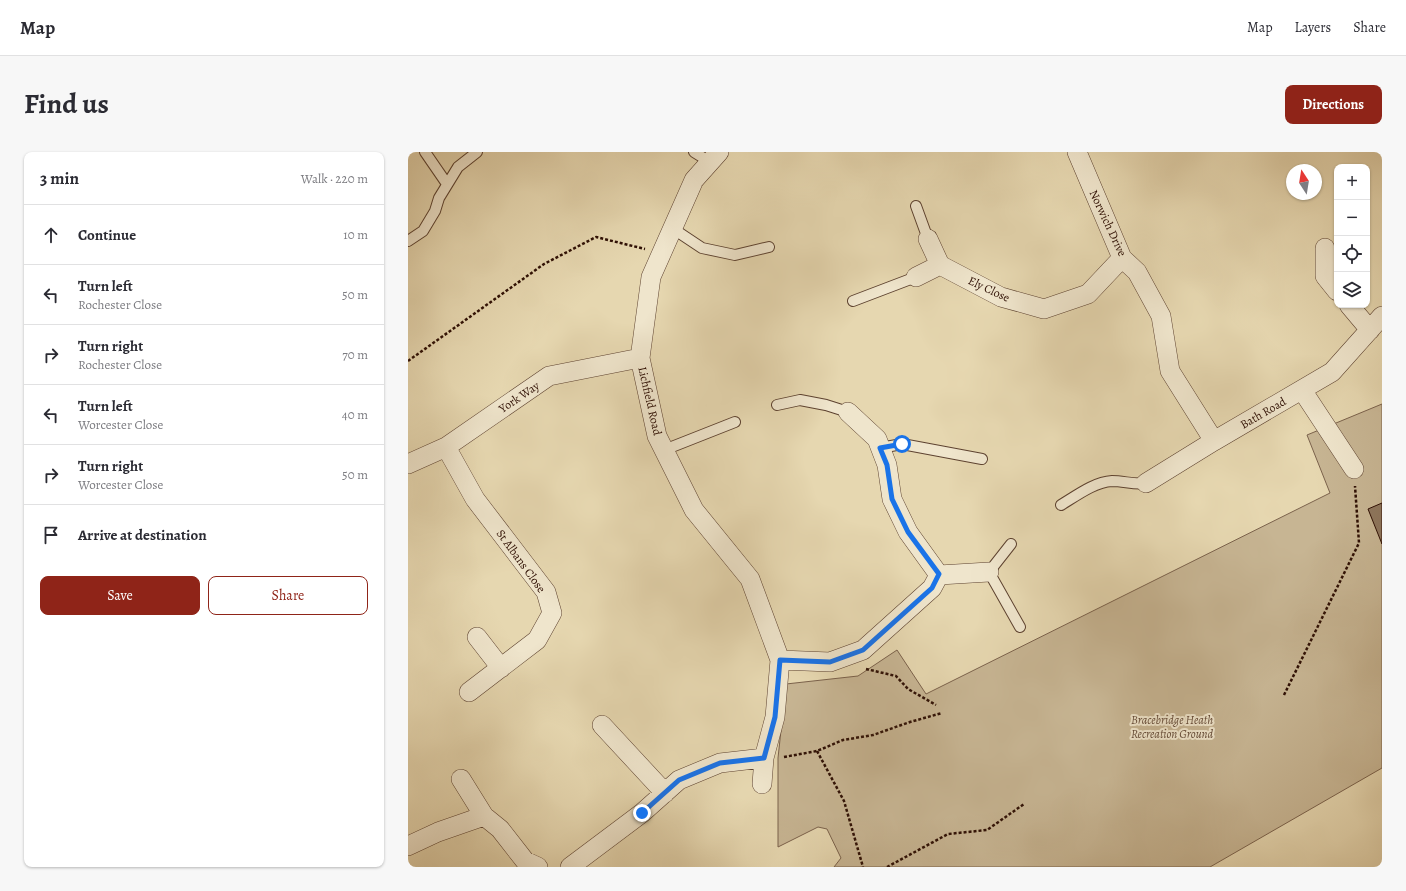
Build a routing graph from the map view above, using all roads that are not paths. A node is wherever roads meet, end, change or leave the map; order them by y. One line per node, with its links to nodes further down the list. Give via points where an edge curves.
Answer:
1 (425, 152): 6 (lane)
2 (477, 152): 6 (lane, via 458,167)
3 (694, 152): 5 (lane)
4 (1076, 152): 13 (street, Norwich Drive)
5 (714, 157): 8 (street, Lichfield Road, via 694,180)
6 (447, 184): 10 (lane, via 423,232)
7 (916, 206): 9 (lane)
8 (672, 228): 11 (lane, via 702,248 735,255); 21 (street, Lichfield Road, via 651,277)
9 (928, 239): 14 (street)
10 (408, 241)
11 (769, 247)
12 (1325, 248): 16 (street, via 1325,276)
13 (1122, 258): 14 (street, Ely Close, via 1088,294 1044,309 1001,297); 26 (street, Norwich Drive, via 1137,272 1161,316 1170,371)
14 (940, 265): 15 (street)
15 (916, 277): 17 (lane)
16 (1334, 287)
17 (853, 301)
18 (1352, 308): 20 (street)
19 (1382, 316): 20 (street, Bath Road)
20 (1370, 330): 22 (street, Bath Road, via 1332,372)
21 (640, 358): 27 (street, York Way, via 549,376); 29 (street, Lichfield Road, via 657,436)
22 (1302, 390): 26 (street, Bath Road); 32 (street)
23 (777, 405): 24 (lane, via 800,400)
24 (848, 412): 28 (street, via 877,439)
25 (735, 422): 29 (lane)
26 (1214, 441): 33 (street, Bath Road)
27 (446, 447): 31 (street, York Way); 41 (street, St Albans Close, via 475,499 546,592 552,613 537,640)
28 (880, 448): 30 (lane, via 902,444); 37 (street, via 887,465 892,499 908,532)
29 (664, 450): 40 (street, Lichfield Road, via 694,510 750,578)
30 (982, 459)
31 (408, 464)
32 (1354, 469)
33 (1146, 483): 34 (lane, via 1111,481 1096,485)
34 (1061, 505)
35 (1011, 544): 36 (lane)
36 (989, 572): 37 (street); 38 (lane)
37 (939, 574): 40 (street, via 932,588 863,650 830,662)
38 (1020, 627)
39 (477, 637): 41 (street)
40 (780, 660): 44 (street)
41 (501, 668): 42 (street, St Albans Close)
42 (469, 692)
43 (602, 725): 47 (street)
44 (771, 758): 46 (street); 47 (street, via 720,763 679,780)
45 (461, 779): 48 (street)
46 (762, 784)
47 (665, 793): 51 (street)
48 (484, 816): 49 (street, via 438,832); 50 (street, via 500,828 525,861)
49 (408, 846)
50 (538, 867)
51 (570, 867)

